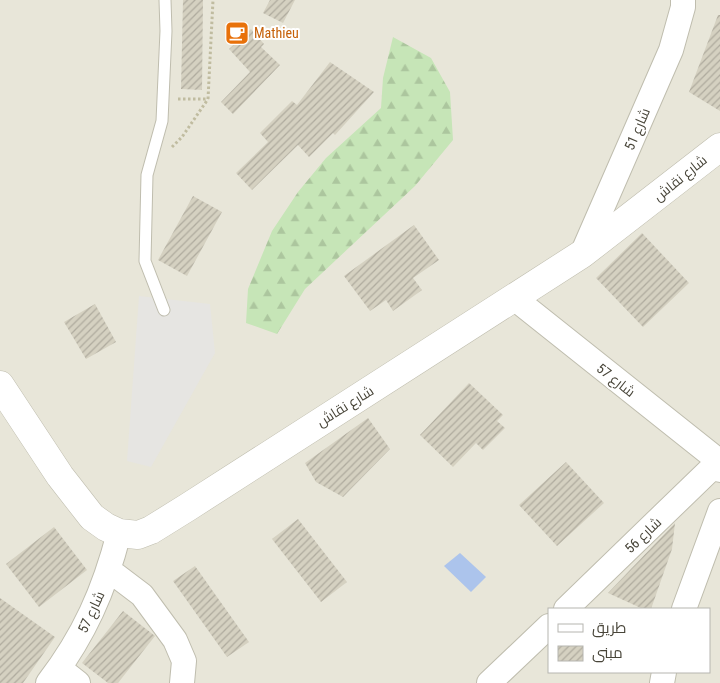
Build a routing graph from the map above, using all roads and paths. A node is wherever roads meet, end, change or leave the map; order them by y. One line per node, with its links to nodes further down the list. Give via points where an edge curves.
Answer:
1 (165, 0): 4 (lane)
2 (213, 0): 5 (path)
3 (682, 0): 8 (street, شارع 51, via 671,50)
4 (162, 98): 5 (path); 7 (lane, via 162,121)
5 (208, 99): 7 (path, via 182,137)
6 (720, 147): 8 (street, شارع نقاش)
7 (147, 175): 10 (lane, via 145,260)
8 (582, 254): 9 (street, شارع نقاش)
9 (514, 298): 12 (street, شارع 57); 14 (street, شارع نقاش, via 151,530 138,535)
10 (164, 310)
11 (0, 385): 14 (street, شارع نقاش, via 60,476 92,517)
12 (720, 464): 16 (street, شارع 56)
13 (720, 510): 17 (street)
14 (119, 533): 15 (street, شارع 57)
15 (109, 570): 19 (street, شارع 57, via 87,621); 21 (street, via 142,595 175,640 184,661)
16 (567, 608)
17 (684, 608)
18 (548, 627): 22 (street)
19 (53, 676): 20 (street)
20 (78, 683)
21 (182, 683)
22 (490, 683)

